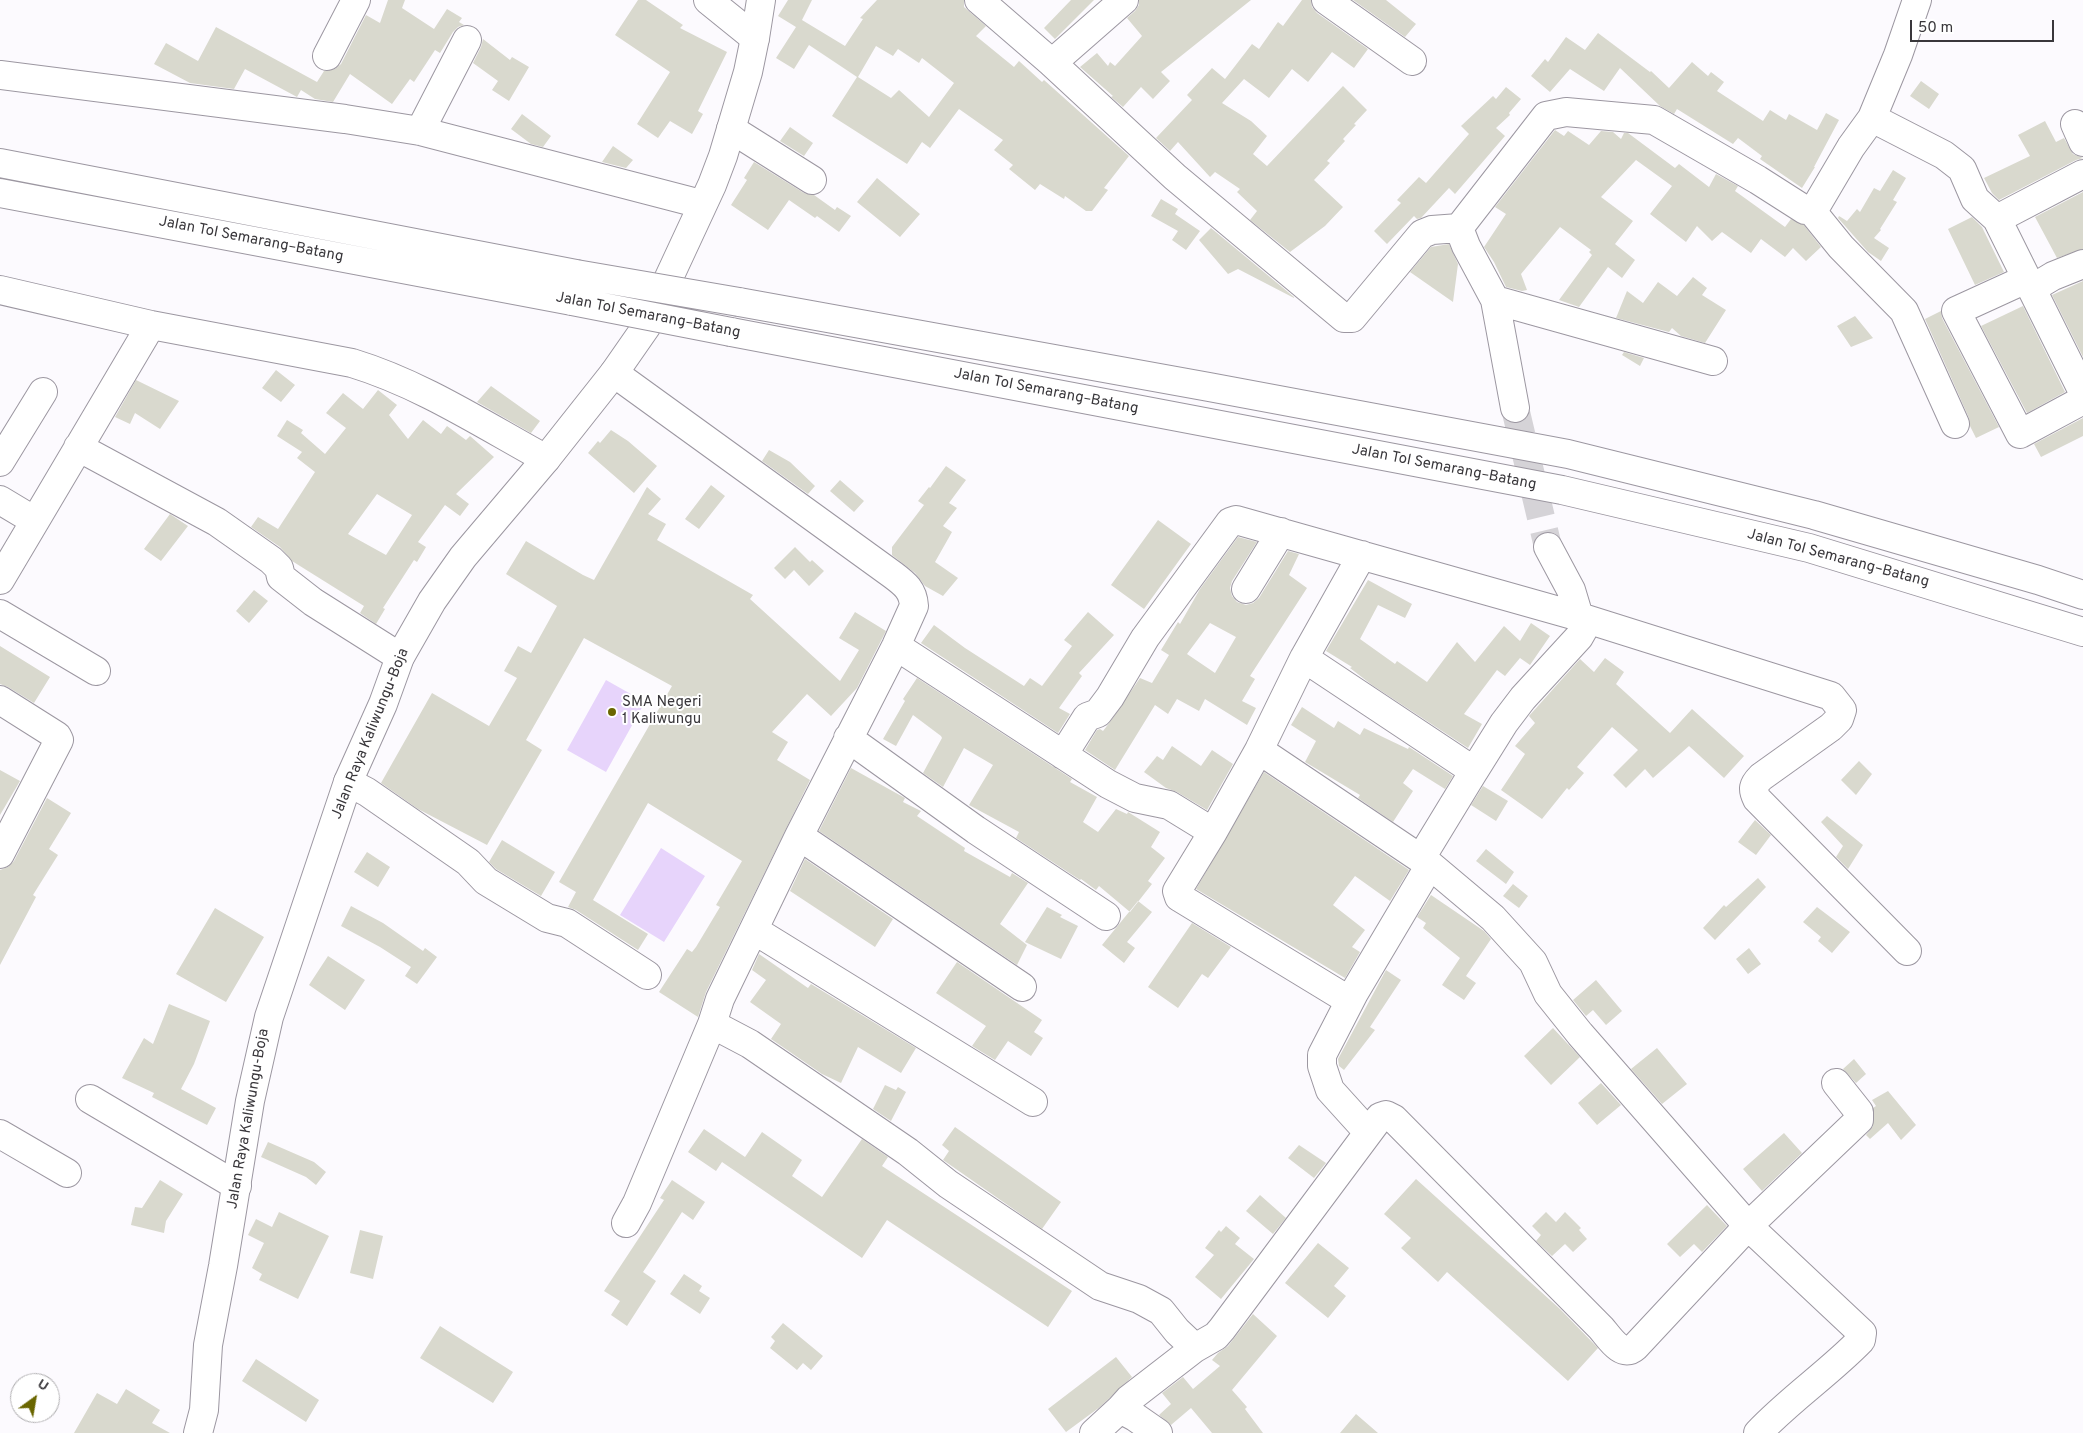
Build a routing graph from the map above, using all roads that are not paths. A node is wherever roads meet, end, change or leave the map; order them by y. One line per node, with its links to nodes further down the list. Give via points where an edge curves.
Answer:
1 (356, 0): 10 (main road)
2 (708, 0): 8 (main road)
3 (761, 0): 8 (main road, Jalan Raya Kaliwungu-Boja)
4 (979, 0): 12 (main road)
5 (1124, 0): 12 (main road)
6 (1326, 0): 11 (main road)
7 (1917, 0): 14 (main road)
8 (755, 38): 15 (main road, Jalan Raya Kaliwungu-Boja)
9 (467, 40): 16 (main road)
10 (327, 56)
11 (1412, 61)
12 (1052, 63): 24 (main road, via 1175,177 1344,318 1352,318 1422,234)
13 (0, 75): 16 (main road)
14 (1872, 118): 22 (main road); 23 (main road, via 1934,149 1962,169 1975,199)
15 (731, 129): 19 (main road); 21 (main road, Jalan Raya Kaliwungu-Boja, via 712,185)
16 (420, 131): 21 (main road)
17 (0, 163): 47 (main road, Jalan Tol Semarang–Batang, bridge, via 576,274 1209,386 1568,454 1814,515)
18 (2083, 174): 23 (main road)
19 (812, 180)
20 (0, 193): 50 (main road, Jalan Tol Semarang–Batang, bridge, via 1562,490 1809,548)
21 (701, 204): 31 (main road, Jalan Raya Kaliwungu-Boja, via 646,327)
22 (1811, 210): 24 (main road, via 1805,210 1654,120 1566,112 1553,113 1542,120); 36 (main road, via 1841,247 1904,311)
23 (1997, 219): 26 (main road)
24 (1459, 228): 28 (main road)
25 (2083, 264): 26 (main road, via 2038,285)
26 (2026, 279): 33 (main road); 34 (main road, via 1956,311 2020,434)
27 (0, 290): 29 (main road)
28 (1495, 300): 30 (main road); 35 (main road)
29 (151, 325): 37 (main road); 38 (main road, via 368,368 416,387)
30 (1713, 360)
31 (614, 373): 38 (main road, Jalan Raya Kaliwungu-Boja); 51 (main road, via 904,583 912,593 914,606)
32 (43, 392): 39 (main road)
33 (2083, 392)
34 (2083, 400)
35 (1515, 408)
36 (1955, 424)
37 (78, 447): 41 (main road); 52 (main road, via 217,522 271,560 279,568 281,577 313,602)
38 (546, 459): 52 (main road, Jalan Raya Kaliwungu-Boja, via 463,557 432,601)
39 (0, 462)
40 (0, 500): 41 (main road)
41 (35, 521): 45 (main road)
42 (1281, 532): 44 (main road); 46 (main road); 58 (main road, via 1236,520 1230,522 1145,638 1110,697 1098,713 1087,717)
43 (1548, 547): 49 (main road, via 1571,590)
44 (1362, 555): 49 (main road); 53 (main road)
45 (0, 580)
46 (1246, 589)
47 (2083, 595)
48 (0, 614): 54 (main road)
49 (1580, 617): 59 (main road, via 1583,630 1579,637 1523,698); 67 (main road, via 1825,693 1836,700 1842,710 1839,720 1761,777 1753,791 1757,800)
50 (2083, 632)
51 (896, 646): 56 (main road); 58 (main road)
52 (400, 657): 60 (main road, Jalan Raya Kaliwungu-Boja)
53 (1304, 658): 57 (main road); 59 (main road)
54 (96, 671)
55 (0, 700): 63 (main road, via 59,740)
56 (848, 738): 62 (main road); 65 (main road, via 976,830)
57 (1259, 750): 61 (main road); 64 (main road)
58 (1064, 755): 61 (main road, via 1123,792 1135,798 1169,805)
59 (1474, 771): 64 (main road)
60 (348, 782): 68 (main road, via 468,862 486,881 547,918 567,923); 78 (main road, Jalan Raya Kaliwungu-Boja, via 268,1017 250,1101)
61 (1213, 832): 70 (main road, via 1177,895)
62 (799, 836): 66 (main road); 69 (main road)
63 (0, 854)
64 (1426, 862): 70 (main road); 80 (main road, via 1493,918 1533,962 1548,994 1580,1034)
65 (1106, 916)
66 (754, 930): 71 (main road, via 720,999); 74 (main road)
67 (1907, 951)
68 (647, 976)
69 (1022, 987)
70 (1350, 1001): 75 (main road, via 1322,1054 1322,1066 1330,1090)
71 (712, 1024): 79 (main road); 81 (main road, via 750,1044 921,1161 948,1184 1100,1286 1139,1299 1161,1311)
72 (1836, 1083): 80 (main road, via 1859,1112 1860,1120)
73 (90, 1099): 78 (main road)
74 (1033, 1102)
75 (1368, 1132): 80 (main road, via 1380,1117 1386,1115 1394,1119 1624,1351 1636,1347); 81 (main road, via 1222,1329)
76 (0, 1134): 77 (main road)
77 (67, 1173)
78 (237, 1186): 83 (main road, Jalan Raya Kaliwungu-Boja, via 208,1345 204,1410)
79 (626, 1223)
80 (1748, 1226): 86 (main road, via 1863,1335 1862,1340)
81 (1195, 1348): 82 (main road)
82 (1120, 1409): 84 (main road); 85 (main road)
83 (198, 1433)
84 (1094, 1433)
85 (1158, 1433)
86 (1758, 1433)

